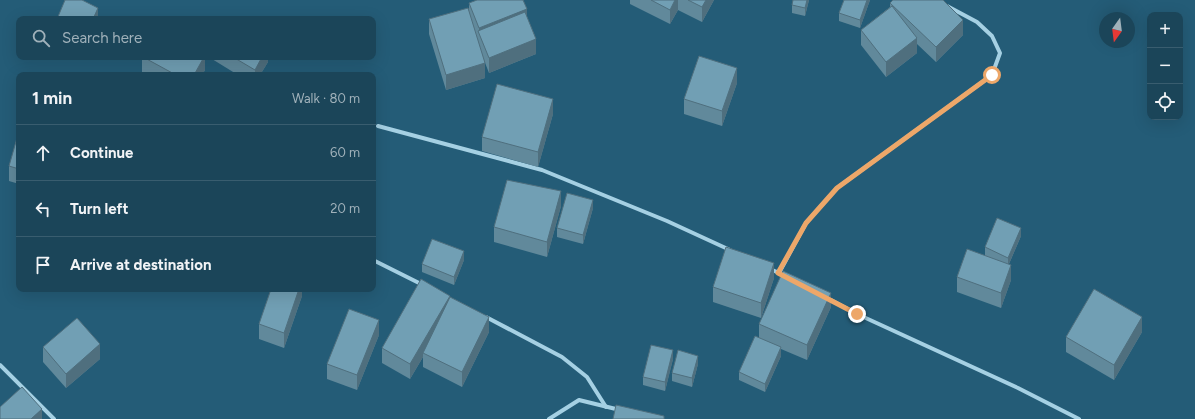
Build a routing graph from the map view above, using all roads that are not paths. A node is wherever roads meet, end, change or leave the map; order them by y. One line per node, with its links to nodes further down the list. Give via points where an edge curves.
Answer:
1 (942, 4): 6 (street, via 977,22 992,36 1000,53 992,75 837,188 806,223)
2 (378, 126): 3 (street, via 542,170 667,221)
3 (737, 253)
4 (376, 262): 8 (street)
5 (765, 266): 6 (street)
6 (778, 273): 7 (street)
7 (792, 280)
8 (431, 289)
9 (824, 297): 16 (street)
10 (479, 314): 12 (street, via 562,356 587,377)
11 (0, 365): 14 (street)
12 (606, 407): 13 (street); 15 (street, via 579,400)
13 (621, 411)
14 (54, 419)
15 (549, 419)
16 (1079, 419)

